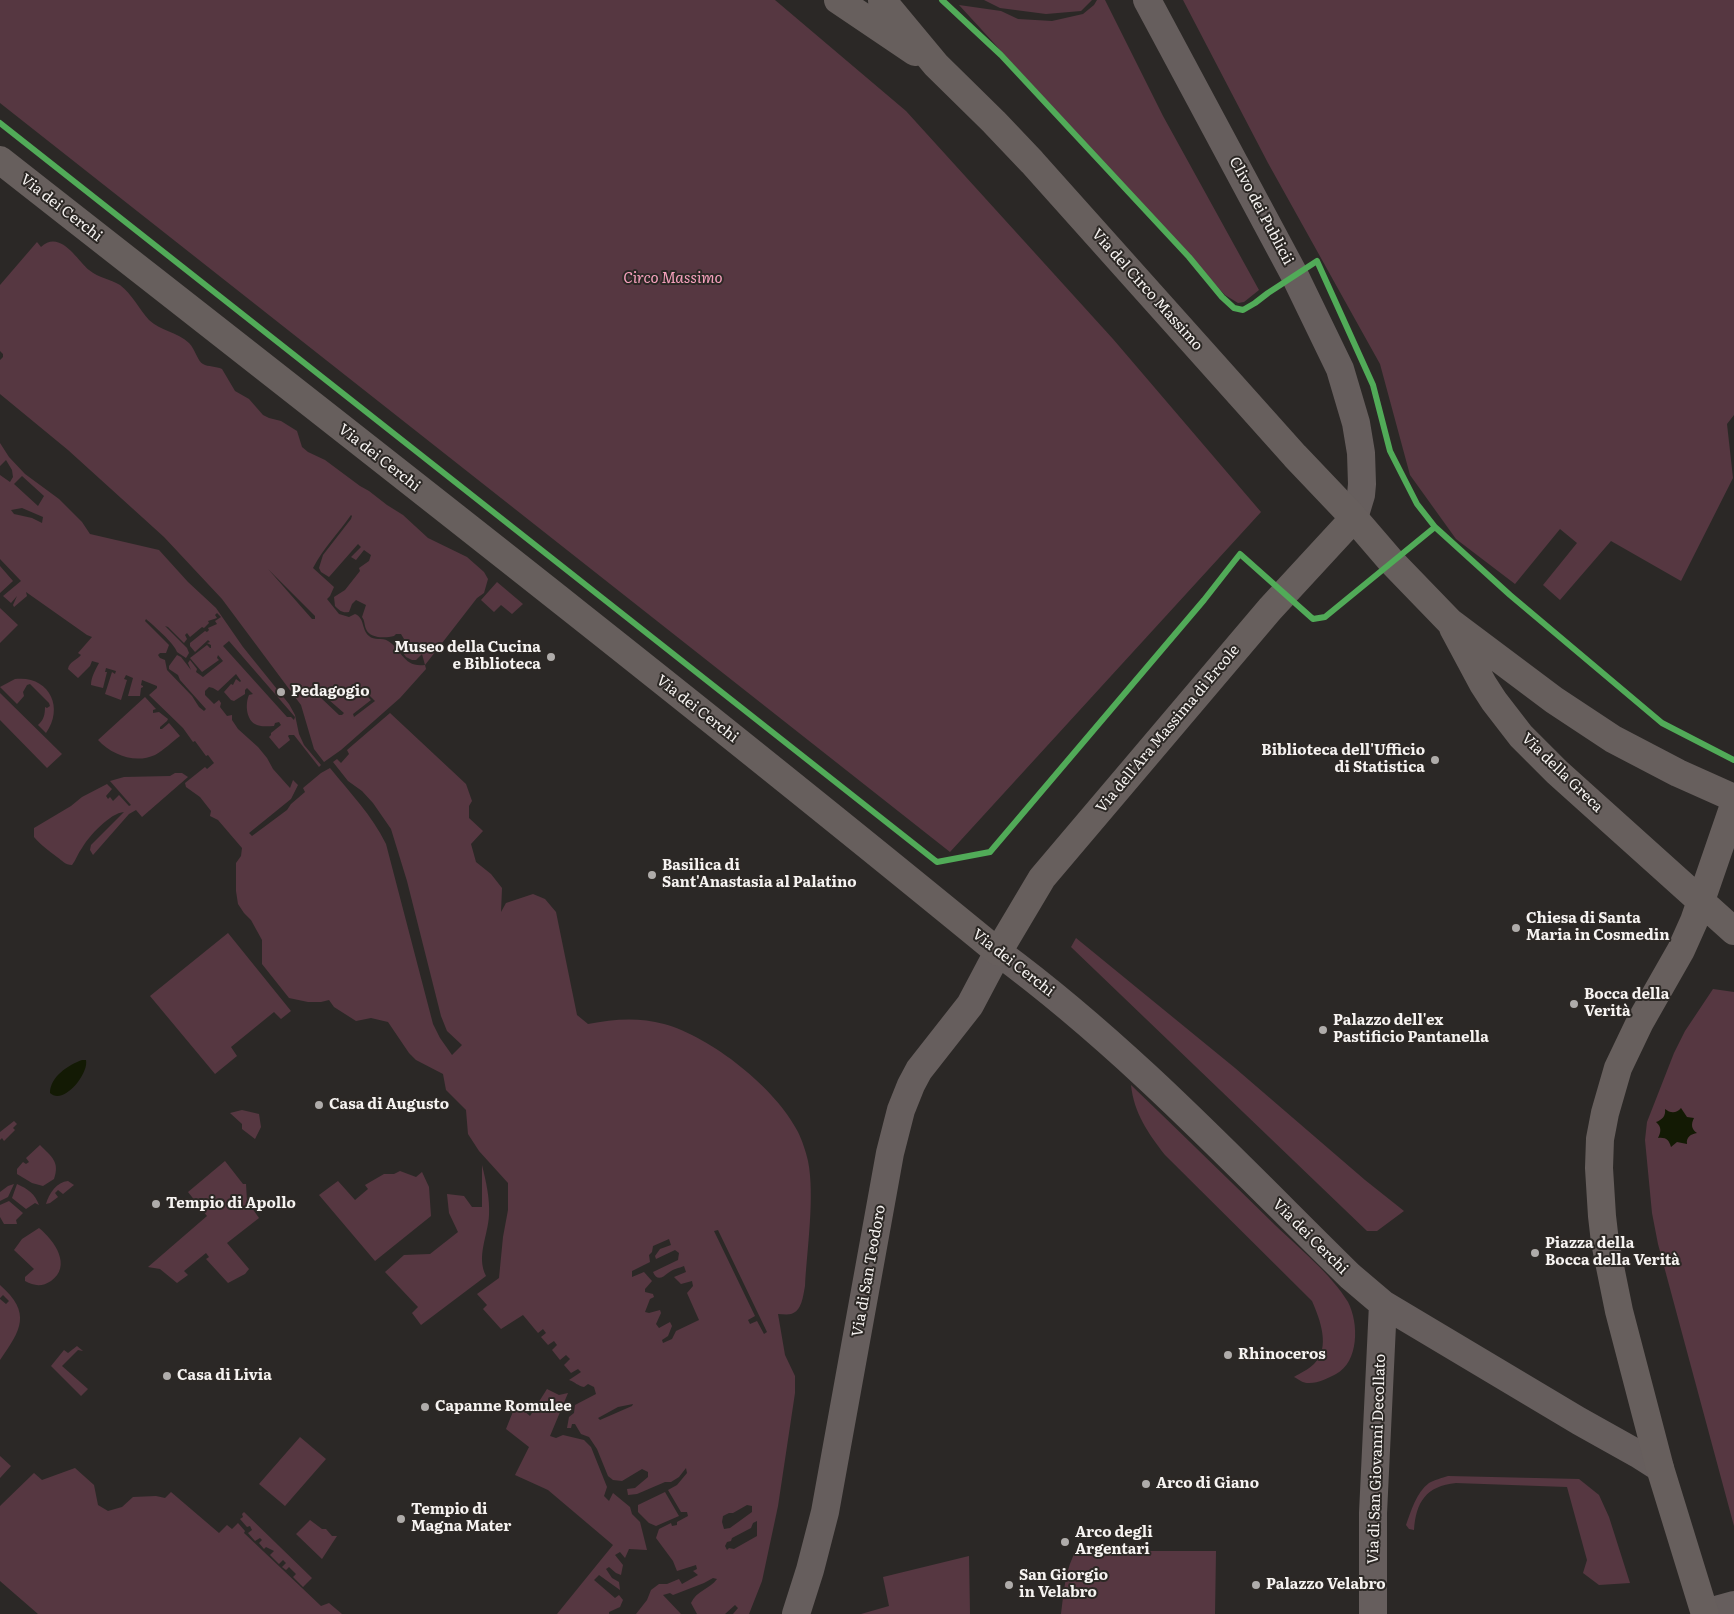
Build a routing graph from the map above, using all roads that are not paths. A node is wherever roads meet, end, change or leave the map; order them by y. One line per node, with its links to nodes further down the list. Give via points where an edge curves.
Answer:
1 (838, 0): 4 (main road, Via del Circo Massimo)
2 (882, 0): 4 (main road, Via del Circo Massimo)
3 (1147, 0): 6 (street, Clivo dei Publicii, via 1295,276 1340,369 1361,453 1361,495)
4 (936, 65): 6 (main road, Via del Circo Massimo, via 1052,184)
5 (0, 160): 12 (main road, Via dei Cerchi, via 479,536)
6 (1354, 518): 7 (main road, Via della Greca, via 1391,562); 12 (main road, Via dell'Ara Massima di Ercole, via 1279,598 1042,878)
7 (1450, 622): 8 (main road, Via della Greca, via 1554,700 1613,739 1678,774); 10 (main road, Via della Greca, via 1483,684 1521,736)
8 (1734, 798)
9 (1734, 805): 10 (main road)
10 (1701, 902): 11 (main road, Via della Greca); 14 (main road, via 1681,950 1618,1068 1600,1139 1600,1200 1605,1242 1619,1311)
11 (1734, 931)
12 (998, 952): 13 (street, Via dei Cerchi, via 1126,1057); 16 (street, Via di San Teodoro, via 970,1005 919,1070 900,1110 825,1512)
13 (1374, 1298): 14 (street); 17 (street, Via di San Giovanni Decollato)
14 (1660, 1468): 18 (main road)
15 (1734, 1605): 18 (street)
16 (796, 1614)
17 (1374, 1614)
18 (1705, 1614)

